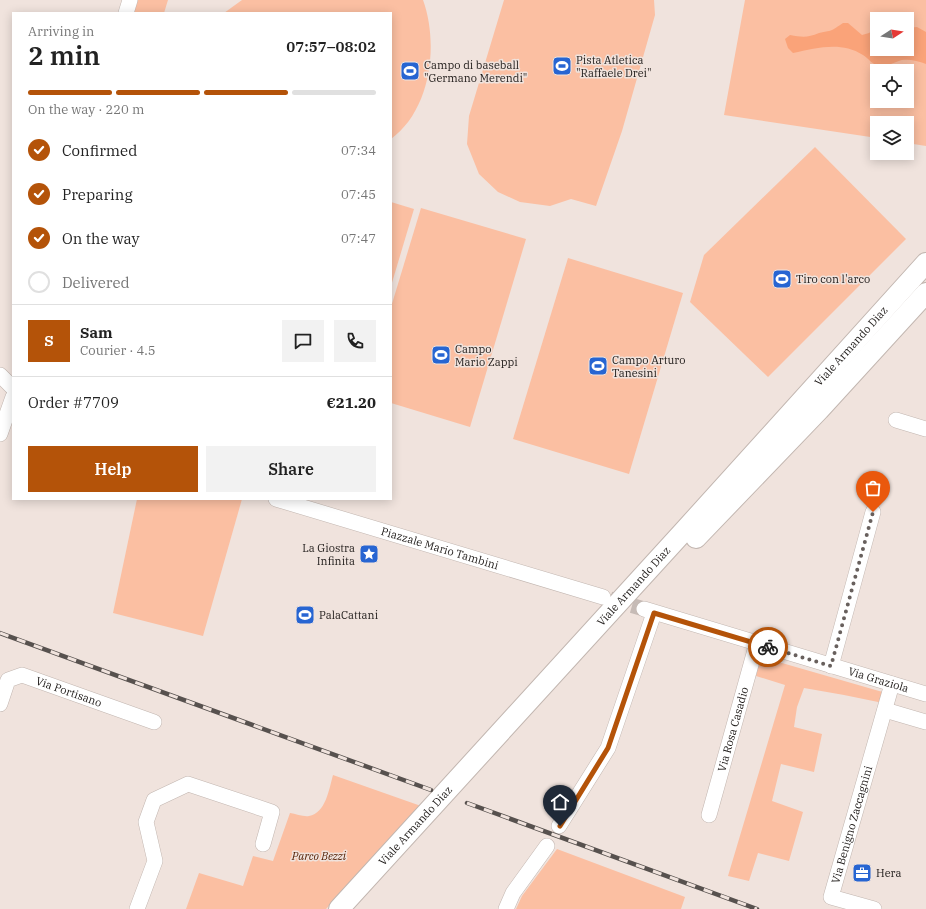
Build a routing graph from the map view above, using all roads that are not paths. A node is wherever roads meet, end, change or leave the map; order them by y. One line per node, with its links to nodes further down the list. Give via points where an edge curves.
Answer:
1 (130, 0): 2 (street)
2 (126, 12)
3 (926, 263): 16 (main road, Viale Armando Diaz)
4 (926, 293): 6 (main road, Viale Armando Diaz)
5 (926, 307): 6 (main road)
6 (893, 330): 16 (main road, Viale Armando Diaz, via 819,410)
7 (0, 375): 8 (street)
8 (12, 387)
9 (12, 402): 10 (street)
10 (9, 419): 13 (street)
11 (896, 420): 12 (street)
12 (926, 429)
13 (0, 434)
14 (279, 500): 17 (street, Piazzale Mario Tambini)
15 (873, 512): 19 (street)
16 (687, 537): 31 (main road, Viale Armando Diaz); 32 (main road, Viale Armando Diaz)
17 (603, 597)
18 (757, 643): 19 (street, Via Graziola); 26 (street, Via Rosa Casadio); 27 (street, Via Graziola, via 649,611 608,748)
19 (831, 666): 20 (street, Via Graziola)
20 (892, 684): 21 (street, Via Graziola); 23 (street, Via Benigno Zaccagnini)
21 (926, 694)
22 (0, 704): 24 (street, Via Portisano, via 8,680 22,675)
23 (885, 710): 25 (street); 34 (street, Via Benigno Zaccagnini, via 831,897)
24 (154, 722)
25 (926, 722)
26 (709, 815)
27 (560, 826)
28 (262, 844): 30 (street, via 272,812 188,784 154,800 146,822 154,861)
29 (547, 846): 33 (street, via 513,893)
30 (137, 909)
31 (339, 909)
32 (355, 909)
33 (506, 909)
34 (874, 909)

